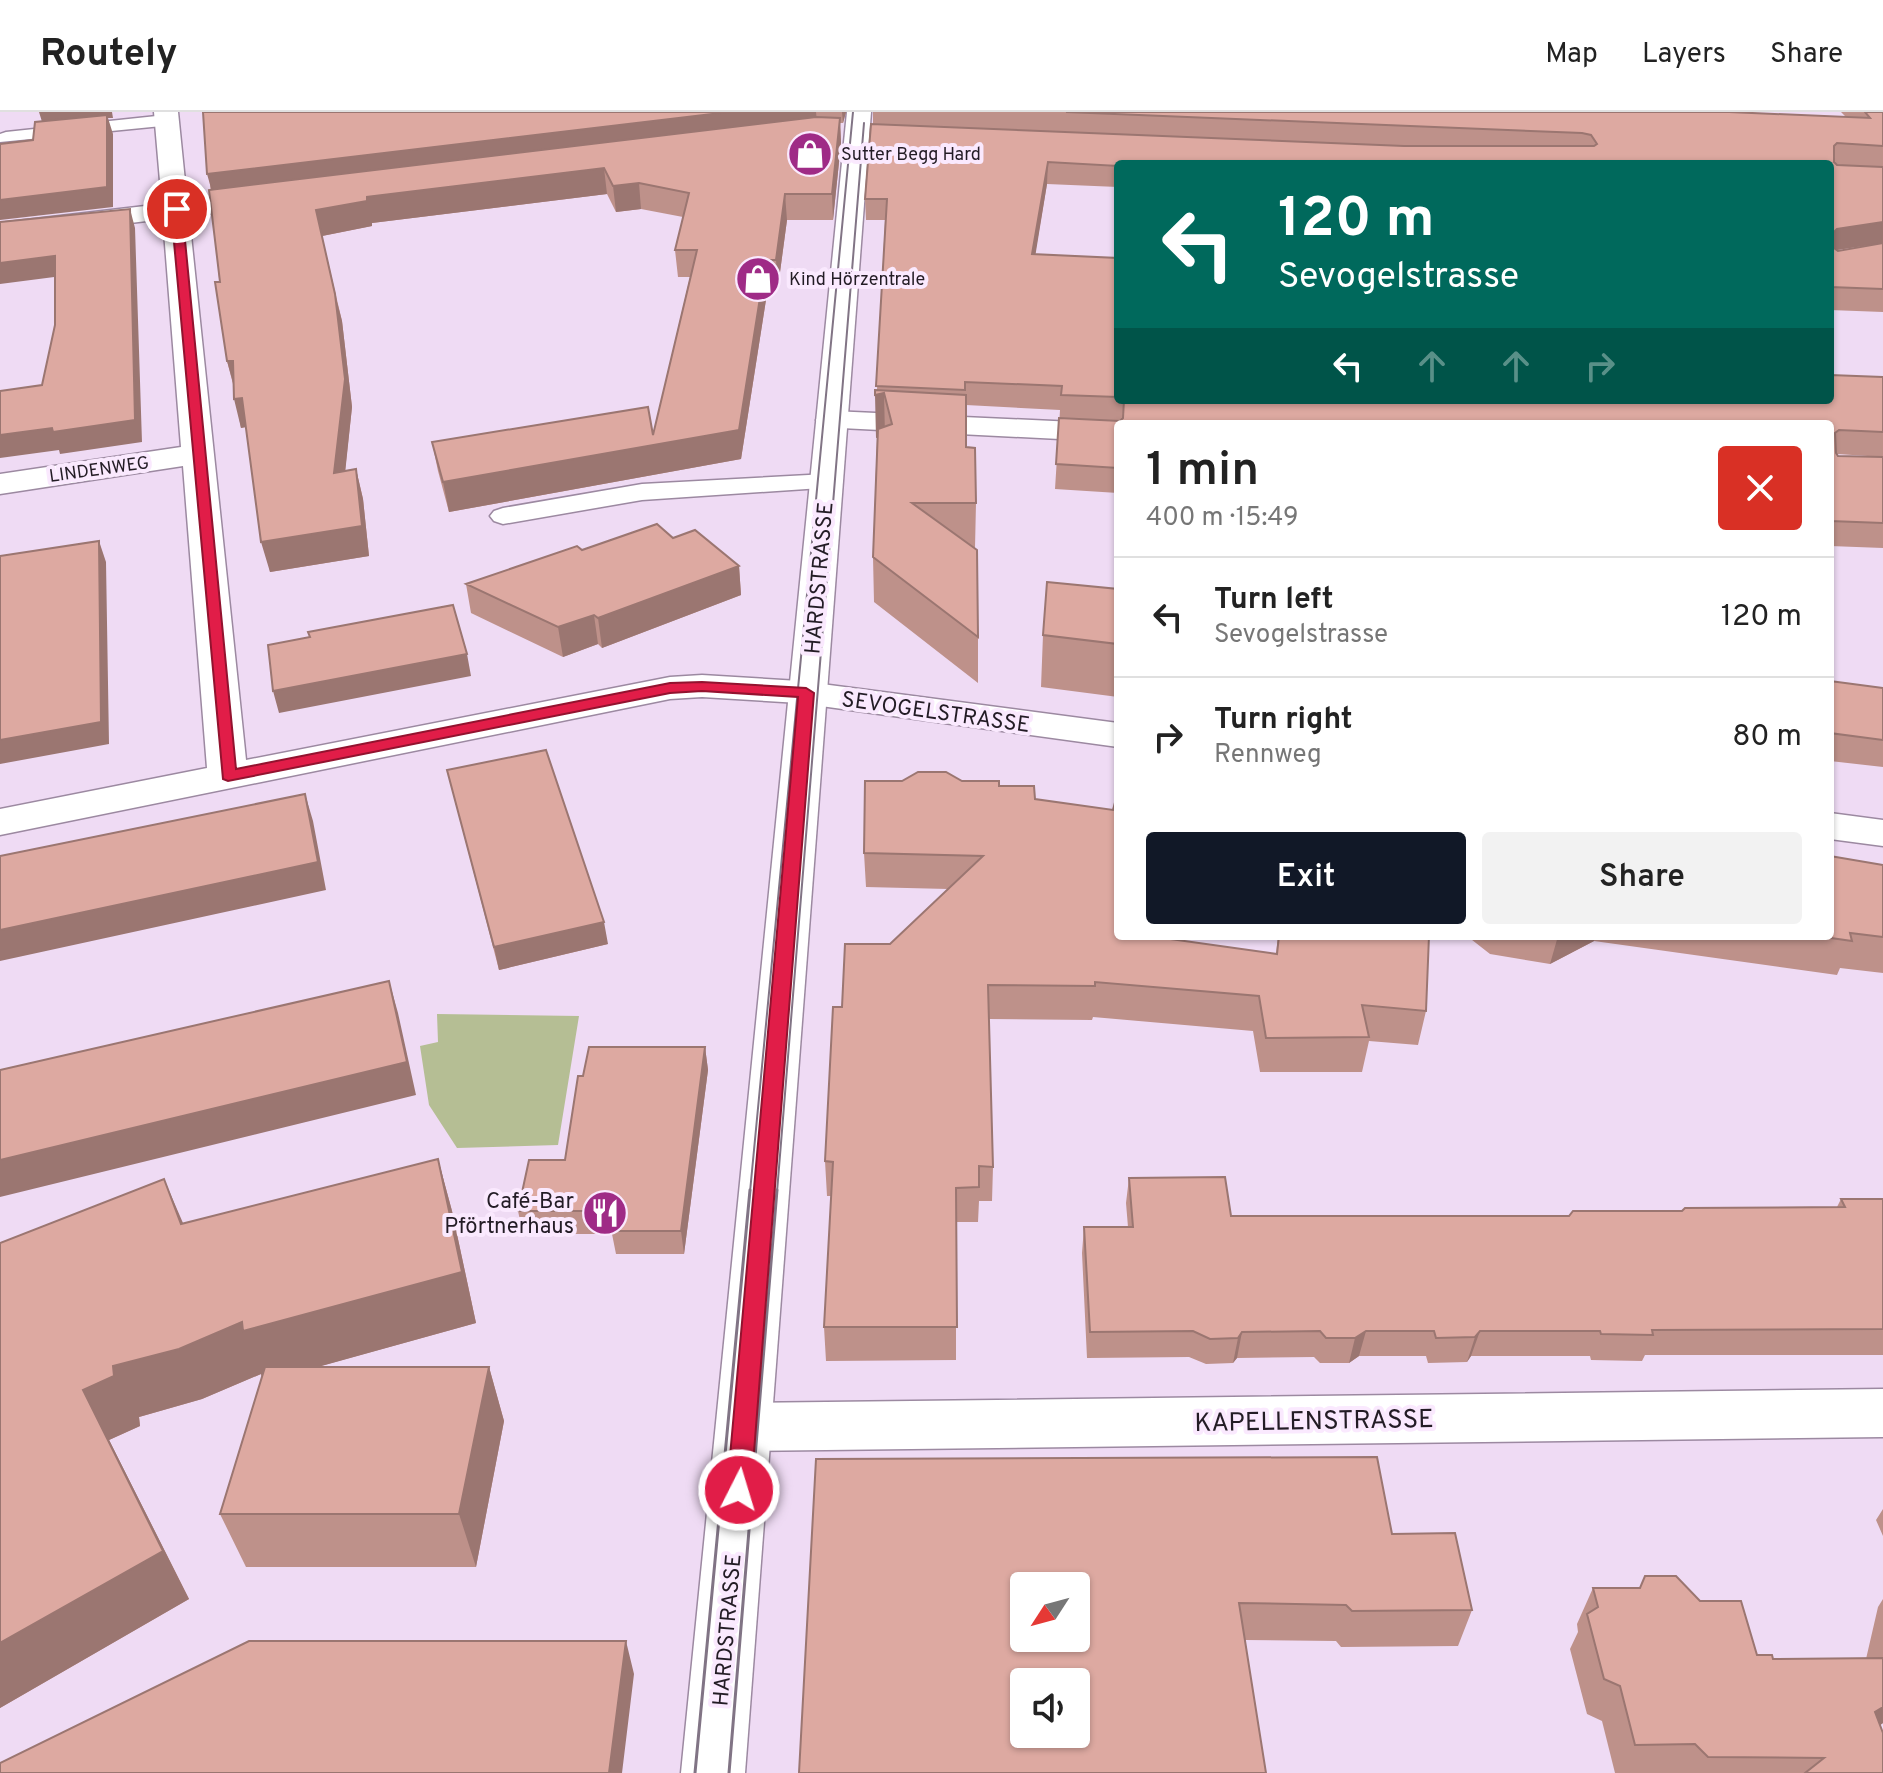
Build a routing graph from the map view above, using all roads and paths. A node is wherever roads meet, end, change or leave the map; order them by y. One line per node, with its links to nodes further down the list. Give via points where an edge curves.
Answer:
1 (166, 117): 3 (lane); 5 (street)
2 (858, 127): 7 (street, HARDSTRASSE)
3 (6, 138)
4 (301, 194): 5 (street)
5 (177, 209): 6 (street); 9 (street)
6 (0, 231)
7 (832, 420): 8 (street); 10 (street, HARDSTRASSE)
8 (1114, 433)
9 (198, 454): 11 (street, LINDENWEG); 15 (street)
10 (827, 482): 12 (lane, HARDSTRASSE, via 642,492); 13 (street, HARDSTRASSE)
11 (0, 484)
12 (503, 516)
13 (806, 693): 14 (street, SEVOGELSTRASSE); 15 (street, SEVOGELSTRASSE, via 670,688); 20 (street, HARDSTRASSE)
14 (1114, 734)
15 (228, 776): 16 (street, SEVOGELSTRASSE)
16 (0, 822)
17 (1834, 827): 18 (street)
18 (1883, 833)
19 (1883, 1413): 20 (street, KAPELLENSTRASSE)
20 (745, 1427): 21 (street, HARDSTRASSE)
21 (713, 1773)

